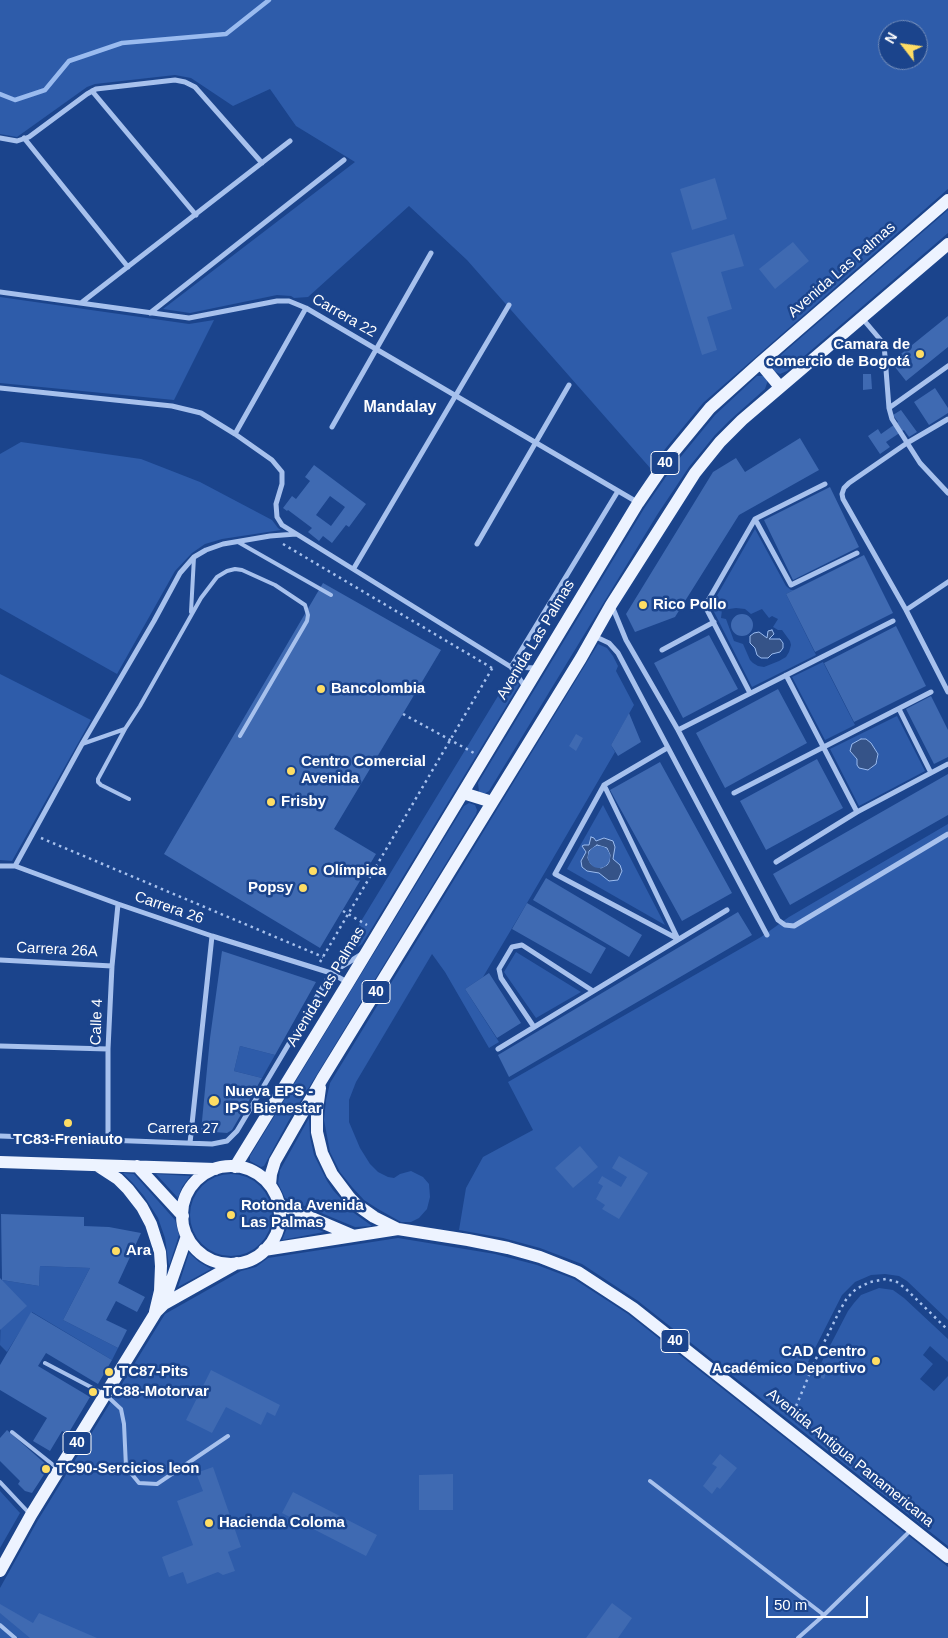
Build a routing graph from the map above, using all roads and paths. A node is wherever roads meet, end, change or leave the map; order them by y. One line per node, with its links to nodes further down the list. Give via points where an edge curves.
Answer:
1 (92, 91): 3 (street); 6 (street, via 175,80 185,82 196,87); 8 (street)
2 (0, 138): 3 (street, via 17,141)
3 (24, 138): 11 (street)
4 (290, 141): 6 (street)
5 (344, 160): 16 (street)
6 (262, 162): 8 (street)
7 (948, 200): 19 (main road, Avenida Las Palmas / 40)
8 (196, 214): 11 (street)
9 (948, 244): 17 (main road, 40)
10 (431, 253): 18 (street)
11 (128, 267): 13 (street)
12 (0, 292): 13 (street, Carrera 22)
13 (81, 303): 16 (street, Carrera 22)
14 (509, 305): 24 (street)
15 (306, 308): 16 (street, Carrera 22, via 289,301 277,301 189,318); 18 (street, Carrera 22); 28 (street)
16 (150, 312)
17 (861, 317): 22 (main road, 40); 25 (street, via 884,344)
18 (377, 349): 24 (street, Carrera 22); 27 (street)
19 (760, 363): 22 (main road); 34 (main road, Avenida Las Palmas / 40, via 710,408 668,459)
20 (948, 366): 25 (street)
21 (570, 385): 30 (street)
22 (780, 387): 45 (main road, 40, via 720,442 695,473)
23 (0, 388): 28 (street, via 172,406 201,413)
24 (455, 396): 30 (street, Carrera 22); 42 (street)
25 (890, 408): 29 (street, via 892,419)
26 (948, 419): 29 (street)
27 (332, 427)
28 (235, 434): 36 (street, via 272,460 282,472 277,517 282,525)
29 (907, 443): 33 (street, via 920,463); 46 (street, via 849,483 842,494)
30 (536, 444): 32 (street, Carrera 22); 39 (street)
31 (825, 484): 35 (street)
32 (618, 491): 34 (street, Carrera 22); 53 (street)
33 (948, 493)
34 (638, 503): 55 (main road, Avenida Las Palmas / 40)
35 (755, 519): 40 (street, via 791,585); 49 (street, via 705,606)
36 (297, 534): 37 (street); 42 (street)
37 (270, 536): 38 (street); 54 (path)
38 (238, 542): 41 (street, via 223,544); 44 (lane)
39 (477, 544)
40 (857, 553)
41 (194, 557): 47 (lane); 67 (street, via 180,573)
42 (354, 568): 52 (street)
43 (948, 582): 46 (street)
44 (331, 595)
45 (611, 605): 50 (main road, 40); 64 (street, via 626,640)
46 (906, 610): 59 (street)
47 (191, 614): 63 (lane); 65 (lane, via 217,577 234,569 275,585 307,610 307,621)
48 (892, 621): 56 (street)
49 (714, 622): 51 (street); 60 (street)
50 (593, 636): 69 (street, via 609,643 618,653); 77 (main road, 40)
51 (662, 650)
52 (498, 659): 53 (street); 54 (path)
53 (511, 667): 55 (street); 57 (street)
54 (492, 668): 66 (path)
55 (538, 668): 57 (main road, Avenida Las Palmas / 40)
56 (786, 675): 60 (street); 68 (street)
57 (526, 688): 70 (main road, Avenida Las Palmas / 40)
58 (930, 692): 61 (street)
59 (948, 692)
60 (750, 693): 64 (street)
61 (899, 709): 68 (street); 72 (street)
62 (403, 714): 66 (path)
63 (125, 729): 67 (lane); 76 (lane, via 98,782)
64 (678, 730): 80 (street, via 778,920 785,925 794,926)
65 (240, 736)
66 (450, 740): 70 (path); 87 (path)
67 (82, 744): 79 (street)
68 (823, 746): 75 (street); 78 (street)
69 (667, 748): 73 (street); 89 (street)
70 (484, 759): 74 (main road, Avenida Las Palmas / 40)
71 (948, 764): 72 (street)
72 (931, 773): 78 (street)
73 (604, 785): 91 (street); 91 (street, via 555,874)
74 (463, 793): 77 (main road); 88 (main road, Avenida Las Palmas / 40)
75 (734, 793)
76 (129, 799)
77 (492, 802): 104 (main road, 40)
78 (857, 812): 81 (street)
79 (33, 834): 83 (street); 93 (path)
80 (948, 834)
81 (776, 862)
82 (0, 866): 83 (street, Carrera 26)
83 (16, 866): 84 (street, Carrera 26)
84 (118, 904): 90 (street, Carrera 26); 95 (street, Calle 4)
85 (727, 910): 91 (street)
86 (343, 911): 87 (path)
87 (348, 914): 88 (path); 93 (path)
88 (378, 932): 92 (main road, Avenida Las Palmas / 40)
89 (767, 935)
90 (212, 936): 96 (street, Carrera 26); 107 (street)
91 (678, 938): 99 (street)
92 (367, 951): 97 (street); 98 (main road, Avenida Las Palmas / 40)
93 (323, 957): 96 (path)
94 (0, 960): 95 (street, Carrera 26A)
95 (112, 966): 102 (street, Calle 4)
96 (317, 968): 97 (street, Carrera 26)
97 (331, 972): 98 (street, Carrera 26); 107 (street, Carrera 27, via 232,1137 220,1143)
98 (348, 983): 111 (main road, Avenida Las Palmas / 40)
99 (593, 991): 100 (street); 100 (street, via 522,945 512,947 499,969 501,978)
100 (534, 1027): 103 (street)
101 (0, 1046): 102 (street)
102 (108, 1049): 106 (street, Calle 4)
103 (498, 1049)
104 (322, 1079): 114 (main road, 40, via 275,1161); 117 (main road, via 317,1132 329,1169 357,1205)
105 (0, 1136): 106 (street, Carrera 27)
106 (108, 1141): 107 (street, Carrera 27)
107 (190, 1143)
108 (0, 1162): 109 (main road); 112 (lane)
109 (97, 1165): 110 (main road); 123 (main road, via 128,1189 154,1231 162,1278)
110 (137, 1166): 113 (main road); 116 (main road)
111 (235, 1166): 113 (main road); 114 (main road, via 256,1173)
112 (0, 1169)
113 (215, 1169): 116 (main road, via 202,1176 190,1189)
114 (270, 1185): 115 (main road)
115 (279, 1204): 119 (main road); 120 (main road, 40, via 278,1226 273,1240)
116 (183, 1216): 118 (main road)
117 (398, 1230): 119 (main road, Avenida Antigua Panamericana / 40); 129 (main road, Avenida Antigua Panamericana / 40, via 508,1248 578,1272 633,1308)
118 (187, 1236): 121 (main road, 40, via 195,1248 210,1259); 122 (main road)
119 (354, 1236): 120 (main road, Avenida Antigua Panamericana / 40)
120 (264, 1250): 121 (main road, 40, via 252,1260)
121 (237, 1263): 122 (main road)
122 (164, 1304): 123 (main road, 40)
123 (154, 1315): 128 (main road, 40)
124 (948, 1330): 126 (path, via 897,1282 886,1279 870,1282 856,1288 847,1298)
125 (45, 1363): 128 (lane)
126 (813, 1365)
127 (810, 1373): 129 (path)
128 (106, 1395): 131 (lane, via 121,1409 126,1467 139,1484 157,1484); 132 (main road, 40)
129 (787, 1428): 136 (main road, Avenida Antigua Panamericana / 40)
130 (12, 1432): 132 (lane)
131 (228, 1436)
132 (60, 1470): 135 (main road, 40)
133 (650, 1481): 139 (lane)
134 (0, 1482): 135 (lane)
135 (31, 1515): 138 (main road, 40)
136 (912, 1529): 137 (main road, Avenida Antigua Panamericana / 40); 139 (lane)
137 (948, 1558)
138 (0, 1571)
139 (824, 1615): 142 (lane)
140 (0, 1625): 141 (lane)
141 (15, 1638)
142 (798, 1638)

